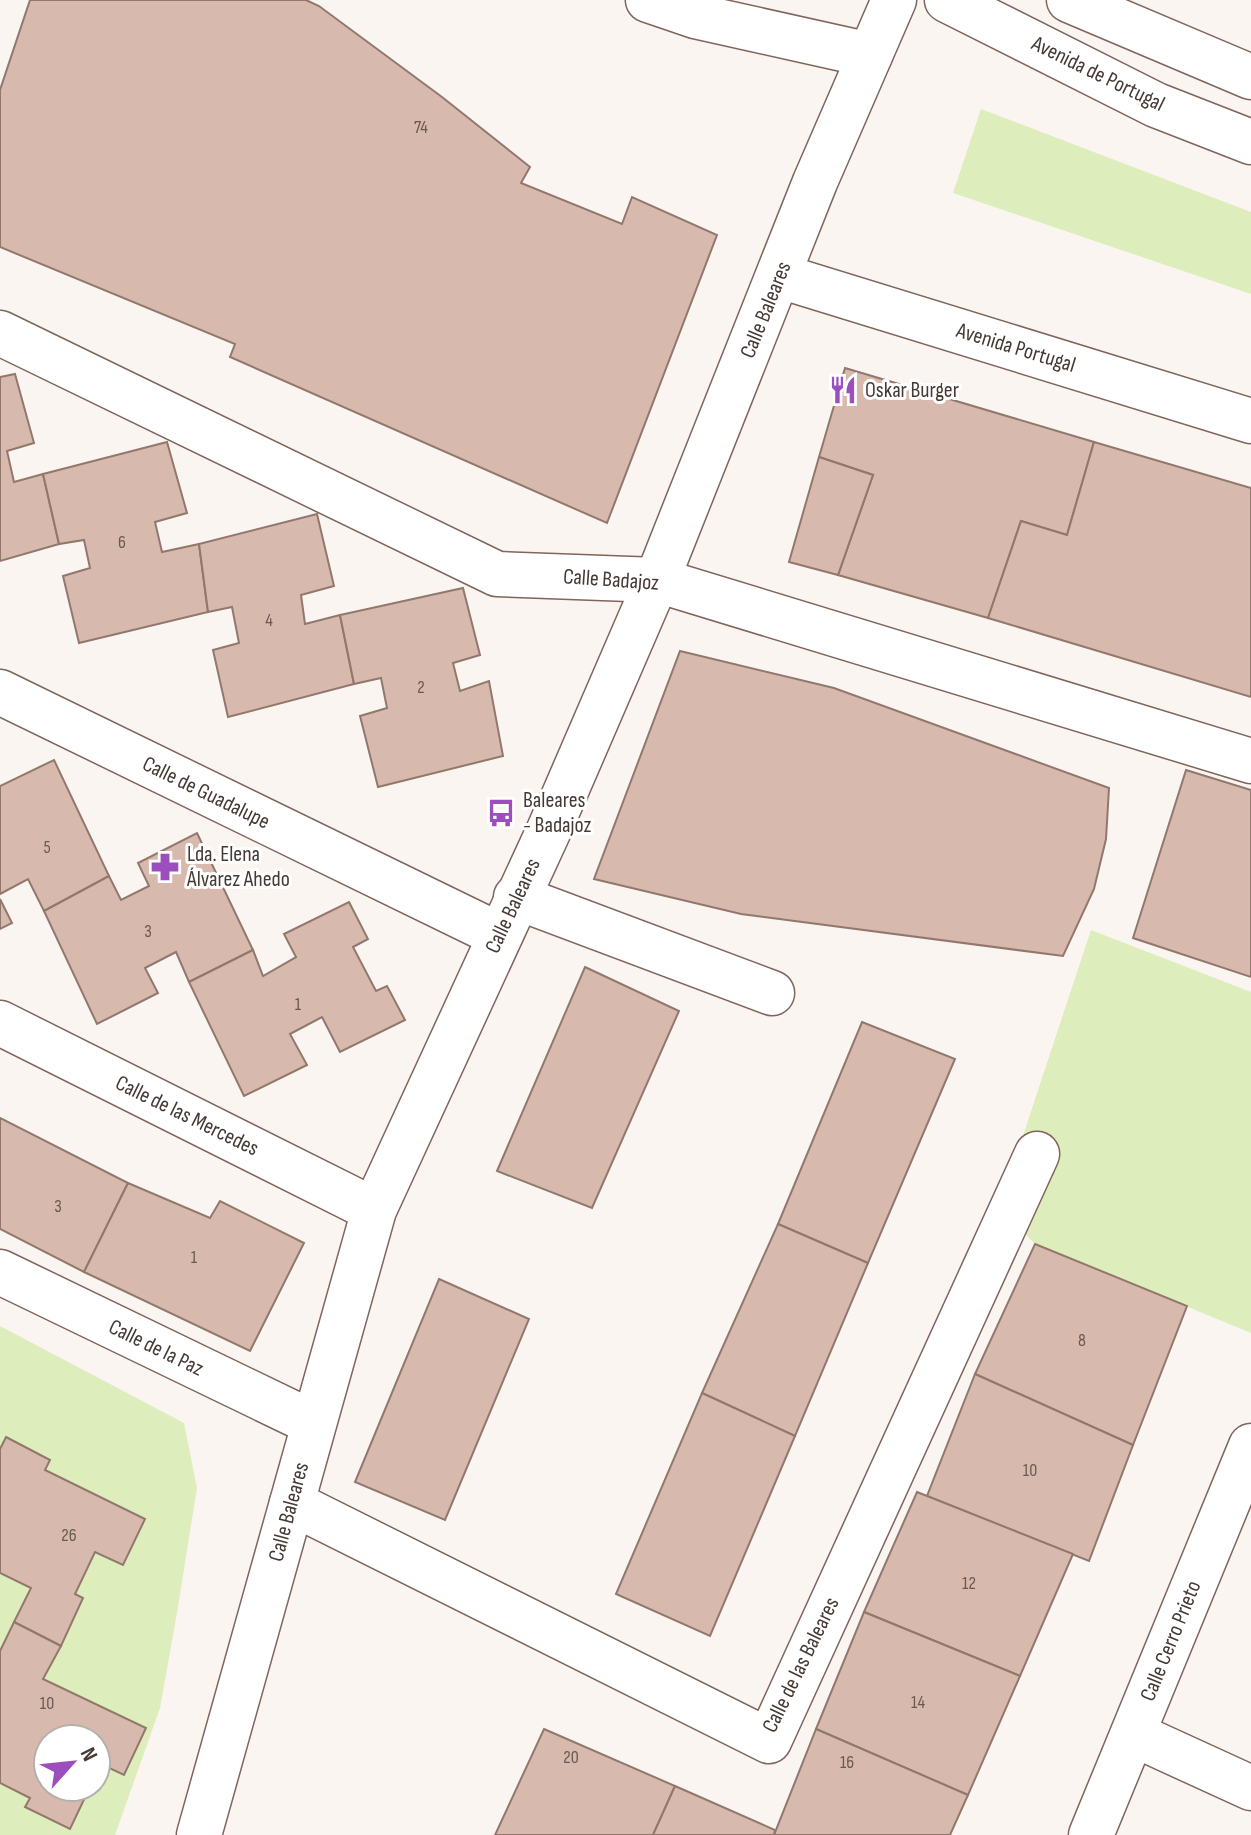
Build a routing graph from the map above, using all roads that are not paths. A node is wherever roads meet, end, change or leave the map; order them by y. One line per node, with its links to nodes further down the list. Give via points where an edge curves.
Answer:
1 (648, 0): 5 (street, via 695,16)
2 (894, 0): 5 (street, Calle Baleares)
3 (947, 0): 7 (street, Avenida de Portugal, via 1156,105)
4 (1069, 0): 6 (street)
5 (870, 55): 8 (street, Calle Baleares)
6 (1251, 77)
7 (1251, 142)
8 (780, 276): 10 (street, Avenida Portugal); 11 (street, Calle Baleares)
9 (0, 333): 11 (street, Calle Badajoz, via 497,574)
10 (1251, 421)
11 (657, 580): 13 (street, Calle Badajoz); 14 (street, Calle Baleares)
12 (0, 692): 14 (street, Calle de Guadalupe)
13 (1251, 761)
14 (508, 916): 15 (street, Calle de Guadalupe); 18 (street, Calle Baleares)
15 (772, 993)
16 (0, 1023): 18 (street, Calle de las Mercedes)
17 (1037, 1154): 22 (street, Calle de las Baleares, via 769,1741)
18 (374, 1210): 20 (street, Calle Baleares)
19 (0, 1272): 20 (street, Calle de la Paz)
20 (313, 1423): 22 (street, Calle Baleares)
21 (1251, 1446): 23 (street, Calle Cerro Prieto)
22 (292, 1503): 25 (street, Calle Baleares)
23 (1133, 1734): 24 (street); 26 (street, Calle Cerro Prieto)
24 (1251, 1788)
25 (209, 1831)
26 (1091, 1835)

